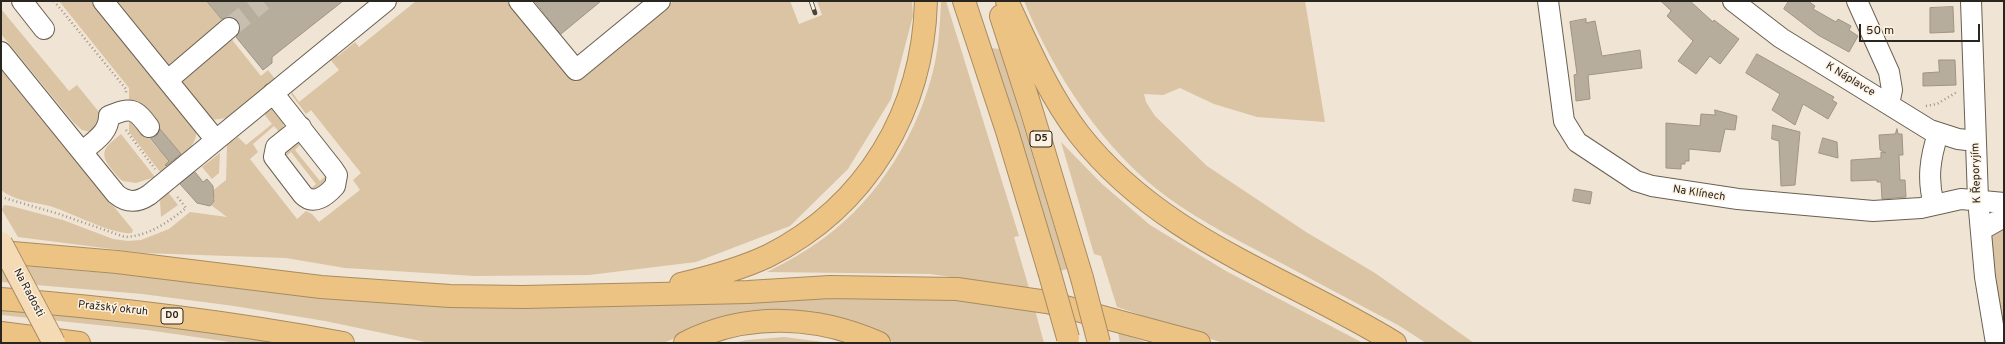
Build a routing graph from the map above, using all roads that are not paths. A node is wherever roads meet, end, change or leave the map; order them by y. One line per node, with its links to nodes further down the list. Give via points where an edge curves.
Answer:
1 (22, 1): 14 (street)
2 (103, 1): 17 (street)
3 (386, 1): 18 (street)
4 (519, 1): 5 (street, via 576,70)
5 (660, 1)
6 (926, 1): 33 (highway, via 921,55 914,86 902,117 863,180 824,219 780,249 731,271 661,287)
7 (964, 1): 37 (highway, bridge, via 1007,132)
8 (996, 1): 43 (highway, D5, bridge, via 1032,109)
9 (1007, 1): 46 (highway, via 1044,77 1078,133 1110,169 1139,195 1174,221 1234,257)
10 (1548, 1): 28 (street, Na Klínech, via 1564,121 1577,142 1636,181 1652,186 1738,199 1806,206 1873,211 1922,208)
11 (1733, 1): 19 (street, K Náplavce, via 1781,38)
12 (1857, 1): 19 (street, via 1889,72 1892,90)
13 (1971, 1): 24 (street, K Řeporyjím)
14 (44, 28)
15 (229, 28): 17 (street)
16 (1, 52): 25 (street)
17 (168, 80): 23 (street)
18 (272, 93): 21 (street); 23 (street)
19 (1889, 104): 22 (street, K Náplavce)
20 (149, 127): 25 (street, via 139,113 114,111 105,132)
21 (301, 127)
22 (1938, 134): 24 (street, K Náplavce); 28 (street, via 1929,170 1930,191)
23 (215, 139): 25 (street, via 149,195 133,201 116,194)
24 (1976, 140): 26 (street, K Řeporyjím)
25 (82, 152)
26 (1978, 199): 27 (street, Na Klínech); 28 (street, Na Klínech); 30 (street, K Řeporyjím)
27 (2004, 202)
28 (1934, 204)
29 (2004, 217): 30 (street)
30 (1981, 230): 47 (street, K Řeporyjím, via 1985,277)
31 (1, 244): 38 (main road, Na Radosti, bridge)
32 (1, 252): 33 (highway, via 117,262 378,292 479,297)
33 (579, 296): 35 (highway, via 830,287 936,287 1047,302)
34 (1, 299): 40 (highway, Pražský okruh / D0, via 151,313)
35 (1116, 320): 44 (highway); 45 (highway)
36 (1, 333): 39 (highway)
37 (1068, 340)
38 (54, 343)
39 (79, 343)
40 (343, 343)
41 (684, 343): 42 (highway, via 730,327 786,321 829,325)
42 (879, 343)
43 (1099, 343)
44 (1175, 343)
45 (1199, 343)
46 (1395, 343)
47 (1996, 343)

